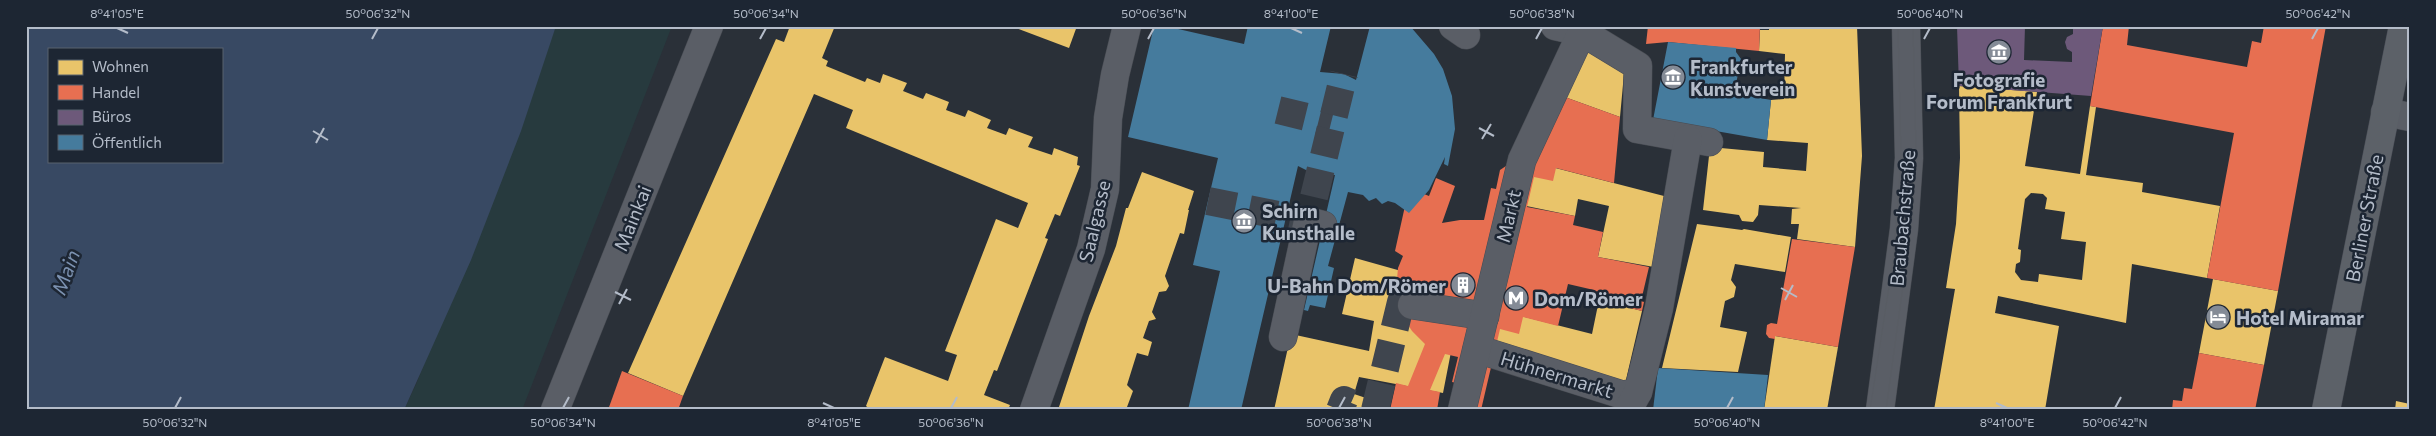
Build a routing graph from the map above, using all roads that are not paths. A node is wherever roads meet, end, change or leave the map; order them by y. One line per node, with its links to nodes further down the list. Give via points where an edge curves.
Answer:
1 (709, 26): 13 (street, Mainkai)
2 (1127, 26): 14 (street, Saalgasse, via 1115,74 1108,118 1104,188 1091,249)
3 (1906, 26): 16 (street, Braubachstraße, via 1909,158 1904,229)
4 (2403, 26): 6 (main road, Berliner Straße)
5 (1572, 29): 9 (street, Markt, via 1522,160); 12 (street, Markt, via 1638,66 1637,129 1699,140 1666,309)
6 (2397, 114): 17 (main road, Berliner Straße)
7 (1316, 223): 10 (street)
8 (1412, 305): 9 (street)
9 (1485, 316): 11 (street, Markt)
10 (1283, 337)
11 (1477, 349): 12 (street, Hühnermarkt, via 1623,394); 15 (street, Markt)
12 (1631, 403)
13 (554, 410)
14 (1034, 410)
15 (1462, 410)
16 (1880, 410)
17 (2326, 410)

